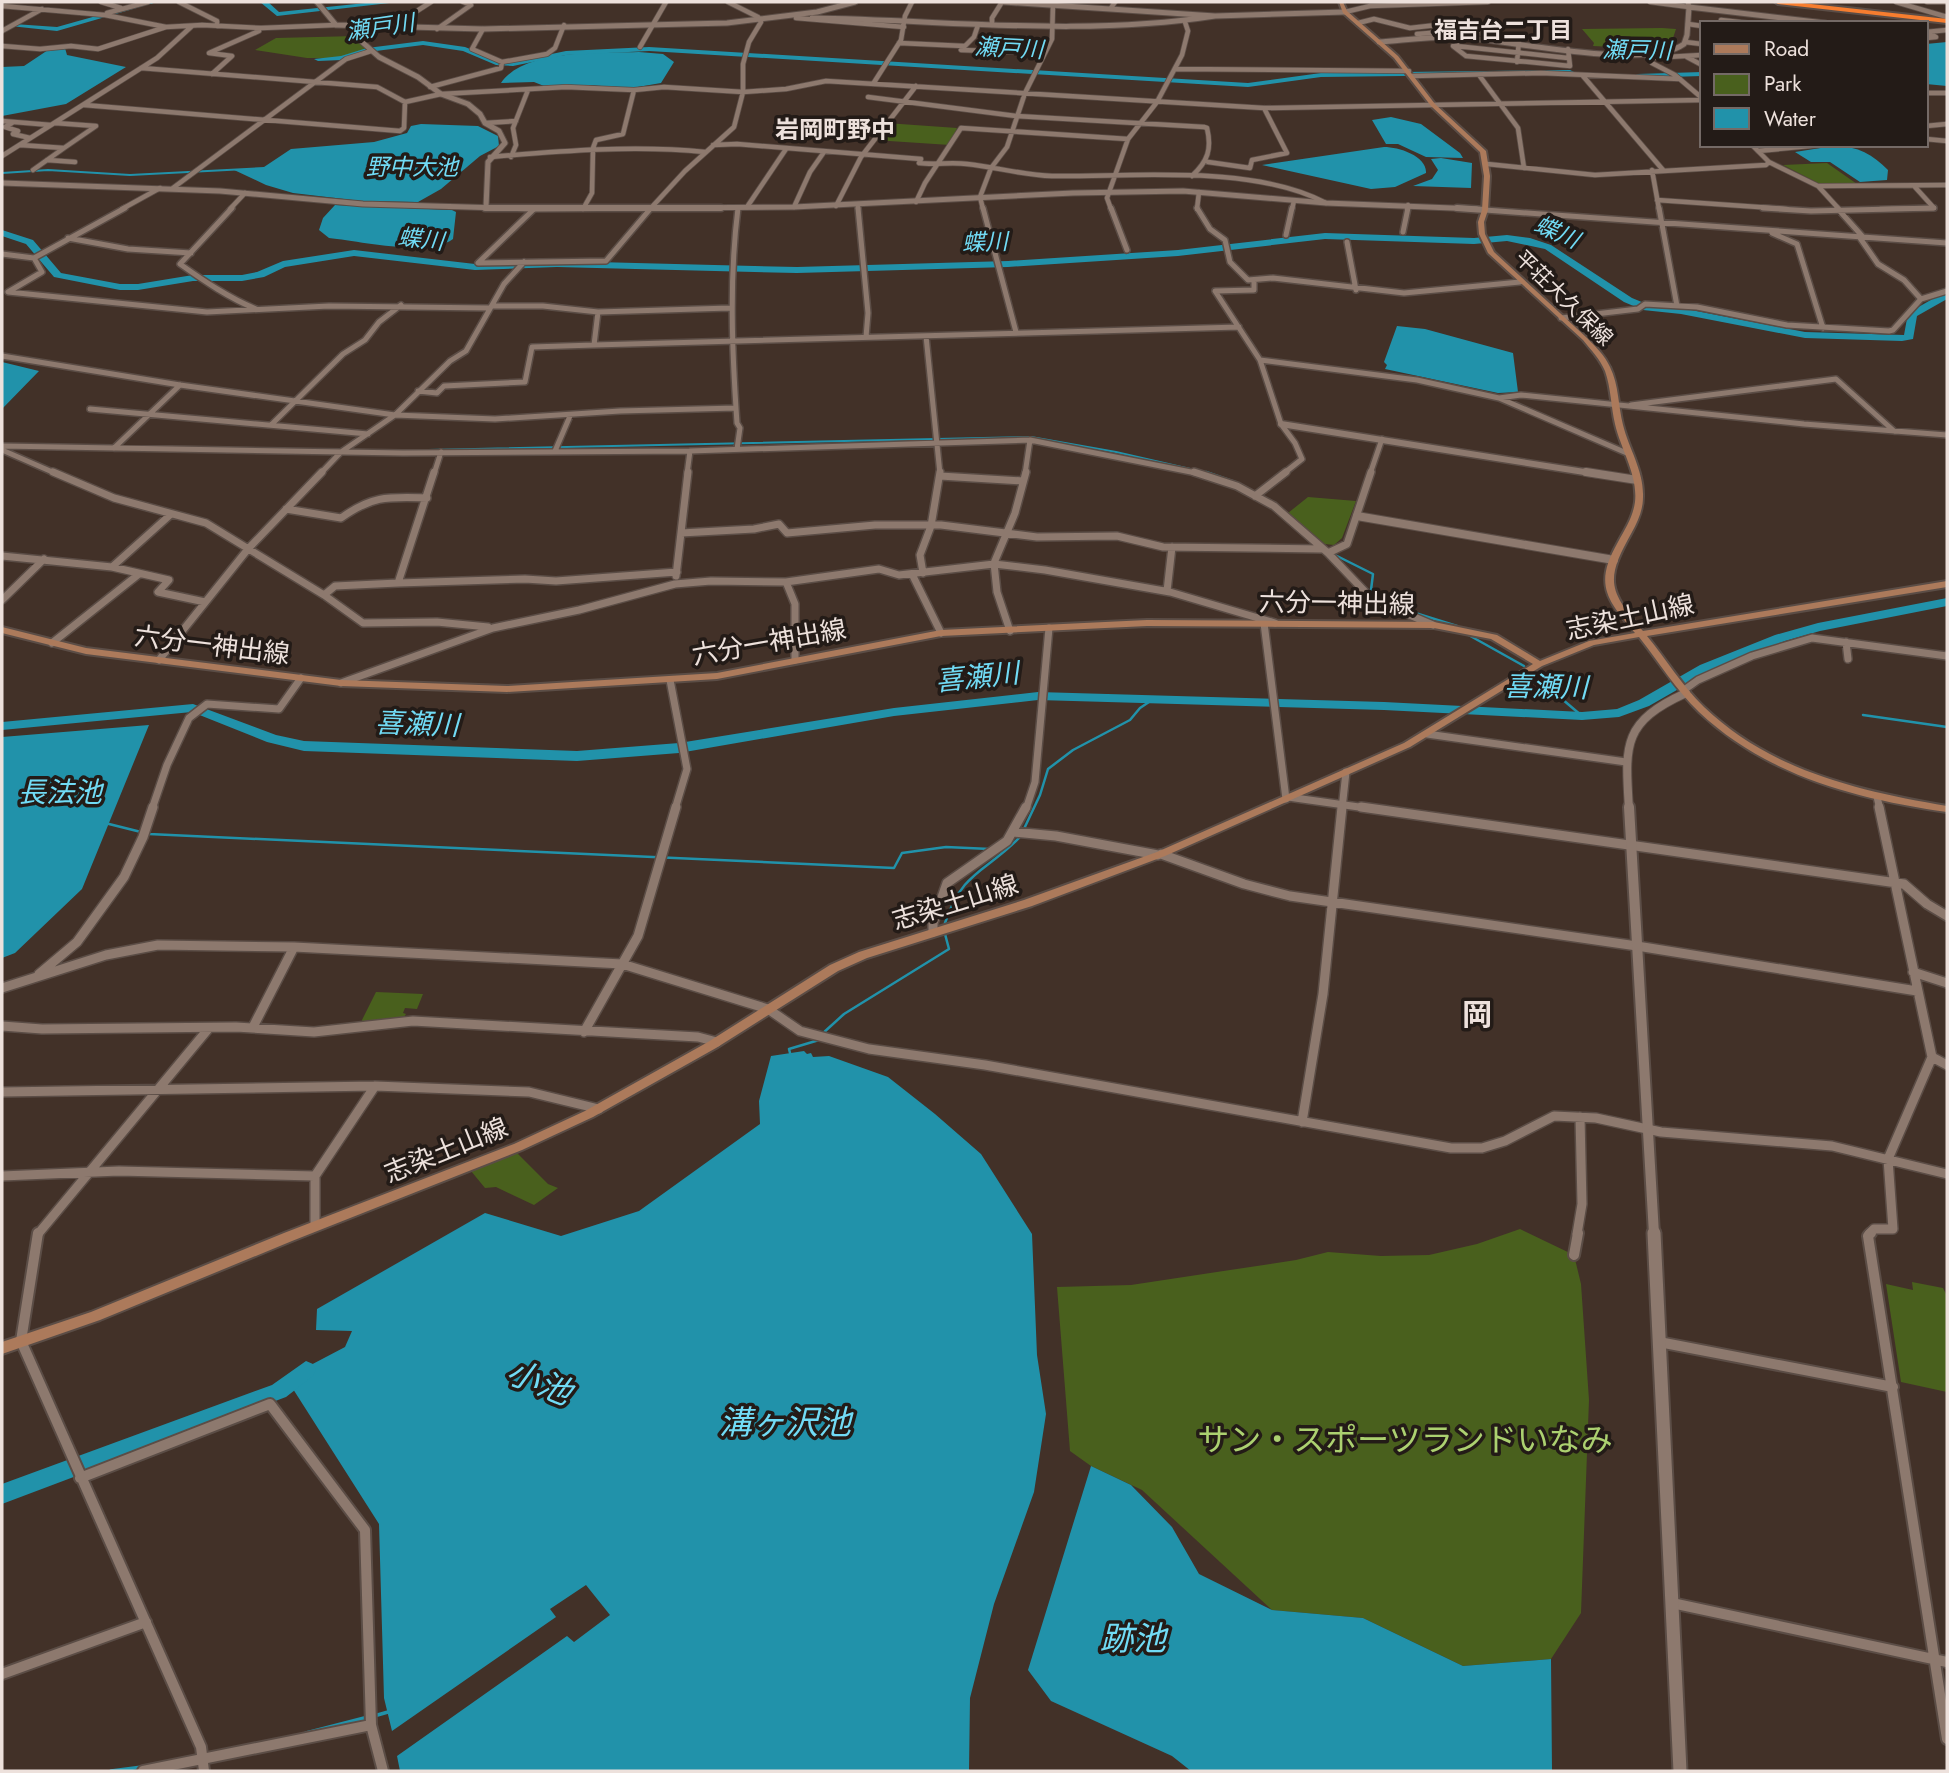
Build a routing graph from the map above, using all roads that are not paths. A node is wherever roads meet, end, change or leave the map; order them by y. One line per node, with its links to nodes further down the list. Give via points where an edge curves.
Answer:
1 (101, 2): 25 (street)
2 (148, 2): 25 (street)
3 (178, 2): 49 (street, via 217,21)
4 (317, 2): 44 (street)
5 (431, 2): 53 (street)
6 (463, 2): 58 (street, via 471,5)
7 (666, 2): 42 (street)
8 (728, 2): 35 (street)
9 (855, 2): 26 (street)
10 (912, 2): 45 (street)
11 (1003, 2): 12 (street); 47 (street)
12 (1016, 2): 22 (street)
13 (1115, 2): 27 (street)
14 (1341, 2): 30 (main road)
15 (1488, 2): 30 (street, via 1370,6)
16 (1650, 2): 23 (street)
17 (1778, 2): 36 (highway)
18 (1797, 2): 36 (highway)
19 (1896, 2): 36 (street)
20 (1927, 2): 21 (street)
21 (1947, 2)
22 (1053, 4): 27 (street); 54 (street)
23 (1688, 4): 29 (street); 43 (street)
24 (2, 6): 28 (street)
25 (121, 8): 31 (street)
26 (834, 8): 33 (street); 34 (street)
27 (1111, 8): 32 (street)
28 (43, 9): 31 (street); 61 (street)
29 (1724, 11): 37 (street); 38 (street)
30 (1345, 12): 32 (street); 40 (main road)
31 (104, 14): 51 (street)
32 (1215, 16): 39 (street)
33 (793, 17): 34 (street); 35 (street); 45 (street)
34 (834, 18): 45 (street)
35 (761, 19): 42 (street); 99 (street, via 746,55)
36 (1947, 19)
37 (1720, 21)
38 (1794, 21)
39 (1185, 22): 54 (street); 87 (street, via 1186,47)
40 (1358, 23): 57 (street, via 1374,19); 66 (main road)
41 (564, 24): 42 (street); 59 (street); 83 (street, via 554,49 547,54)
42 (653, 24): 74 (street)
43 (1688, 24): 50 (street); 67 (street)
44 (336, 25): 52 (street); 56 (street)
45 (905, 25): 46 (street); 68 (street)
46 (978, 25): 47 (street); 72 (street)
47 (992, 25): 54 (street)
48 (192, 26): 49 (street); 51 (street); 86 (street)
49 (217, 26): 56 (street)
50 (1700, 26)
51 (166, 27): 71 (street, via 98,49)
52 (363, 27): 53 (street); 76 (street, via 359,36)
53 (392, 27): 58 (street)
54 (1052, 27): 77 (street)
55 (1447, 27): 57 (street); 63 (street, via 1442,32); 70 (street, via 1519,41)
56 (261, 28): 88 (street, via 209,53 232,56)
57 (1410, 28): 63 (street)
58 (437, 29): 59 (street)
59 (483, 29): 83 (street, via 472,49)
60 (1947, 30): 62 (street)
61 (2, 31)
62 (1928, 32)
63 (1417, 34): 65 (street)
64 (1460, 37): 65 (street); 70 (street); 73 (street)
65 (1424, 38): 66 (street)
66 (1379, 42): 89 (main road)
67 (1685, 42): 69 (street); 80 (street)
68 (899, 43): 72 (street); 94 (street)
69 (1700, 44)
70 (1519, 45): 75 (street); 78 (street)
71 (2, 46)
72 (964, 46): 77 (street, via 961,50)
73 (1456, 46): 78 (street); 84 (street, via 1466,56)
74 (640, 47)
75 (1568, 49): 80 (street); 82 (street)
76 (372, 51): 93 (street, via 346,59); 96 (street)
77 (1045, 53): 100 (street)
78 (1518, 54): 82 (street); 84 (street)
79 (1700, 55): 81 (street)
80 (1646, 56): 81 (street); 92 (street)
81 (1687, 57): 85 (street)
82 (1569, 58): 84 (street, via 1570,66)
83 (502, 62): 96 (street, via 496,70)
84 (1517, 62)
85 (1700, 64)
86 (141, 68): 88 (street); 113 (street)
87 (1175, 69): 89 (street); 109 (street)
88 (212, 74): 93 (street)
89 (1411, 74): 90 (street); 111 (main road)
90 (1479, 75): 91 (street); 112 (street)
91 (1583, 76): 92 (street); 110 (street)
92 (1680, 79): 105 (street)
93 (317, 82): 108 (street, via 377,87); 116 (street)
94 (873, 84): 95 (street); 99 (street, via 819,81)
95 (916, 86): 100 (street); 107 (street)
96 (430, 87): 103 (street)
97 (528, 90): 98 (street); 103 (street); 118 (street)
98 (634, 90): 99 (street, via 664,87); 135 (street, via 623,134 598,138)
99 (743, 92): 131 (street, via 734,127)
100 (1025, 93): 109 (street); 115 (street)
101 (1928, 93): 102 (street)
102 (1947, 93)
103 (441, 94): 108 (street); 121 (street, via 468,104)
104 (868, 97): 107 (street)
105 (1700, 97)
106 (1700, 99): 110 (street)
107 (905, 100): 115 (street); 140 (street)
108 (405, 102): 116 (street, via 400,131)
109 (1157, 102): 114 (street); 119 (street)
110 (1605, 102): 112 (street); 154 (street)
111 (1433, 104): 112 (street); 114 (street); 148 (main road, via 1483,151)
112 (1499, 104): 150 (street, via 1521,136)
113 (84, 105): 116 (street); 122 (street)
114 (1264, 108): 146 (street, via 1287,153 1252,160 1250,168)
115 (1016, 116): 119 (street); 125 (street)
116 (266, 120): 162 (street)
117 (2, 121): 120 (street)
118 (516, 121): 121 (street); 143 (street, via 512,132 516,145)
119 (1140, 121): 127 (street); 146 (street, via 1207,128 1212,144)
120 (13, 122): 122 (street); 126 (street, via 5,127)
121 (485, 123): 142 (street, via 499,131 505,143)
122 (53, 124): 126 (street); 134 (street, via 96,126)
123 (1947, 124): 124 (street)
124 (1928, 126)
125 (1012, 132): 127 (street); 149 (street, via 961,128); 151 (street)
126 (30, 138): 130 (street)
127 (1128, 139): 155 (street)
128 (1928, 139): 129 (street)
129 (1947, 141)
130 (20, 145): 134 (street); 141 (street)
131 (713, 145): 136 (street); 138 (street)
132 (1754, 147): 137 (street)
133 (1799, 147): 137 (street)
134 (64, 148): 144 (street)
135 (593, 148): 138 (street); 143 (street); 179 (street, via 593,193)
136 (786, 149): 139 (street); 175 (street)
137 (1758, 151): 147 (street)
138 (705, 152): 180 (street)
139 (824, 152): 140 (street); 176 (street)
140 (863, 154): 149 (street); 173 (street)
141 (2, 156)
142 (490, 157): 143 (street); 174 (street)
143 (510, 157)
144 (47, 160): 145 (street); 152 (street)
145 (75, 162)
146 (1208, 162): 156 (street)
147 (1769, 162): 154 (street); 159 (street)
148 (1487, 164): 150 (street); 181 (main road, 平荘大久保線)
149 (938, 165): 151 (street); 169 (street)
150 (1524, 167): 153 (street, via 1595,175)
151 (991, 168): 155 (street); 166 (street)
152 (33, 170)
153 (1652, 170): 154 (street); 167 (street)
154 (1663, 170)
155 (1116, 174): 156 (street); 163 (street)
156 (1192, 176): 170 (street, via 1290,189)
157 (2, 183): 161 (street)
158 (1947, 185): 160 (street)
159 (1818, 186): 160 (street); 182 (street)
160 (1915, 187): 182 (street, via 1934,208)
161 (160, 188): 162 (street); 188 (street)
162 (173, 188): 165 (street)
163 (1109, 192): 164 (street); 166 (street); 191 (street, via 1107,204)
164 (1199, 192): 168 (street); 196 (street, via 1197,209 1204,221 1225,240 1230,262)
165 (245, 193): 174 (street, via 363,204); 192 (street)
166 (982, 200): 169 (street); 210 (street)
167 (1657, 200): 182 (street); 183 (street)
168 (1294, 201): 170 (street); 186 (street)
169 (916, 202): 171 (street)
170 (1326, 203): 172 (street)
171 (858, 205): 173 (street); 211 (street)
172 (1408, 205): 181 (street); 185 (street)
173 (836, 206): 176 (street)
174 (486, 207): 178 (street)
175 (747, 207): 176 (street); 177 (street)
176 (794, 207)
177 (738, 208): 180 (street); 204 (street)
178 (534, 209): 179 (street); 195 (street, via 478,263)
179 (583, 209): 180 (street)
180 (650, 209): 195 (street, via 606,261)
181 (1485, 210): 183 (street); 197 (main road, 平荘大久保線, via 1481,222 1484,239 1499,263)
182 (1840, 212): 187 (street)
183 (1661, 223): 184 (street); 202 (street)
184 (1766, 230): 187 (street); 209 (street, via 1797,244)
185 (1402, 232)
186 (1286, 235)
187 (1863, 237): 190 (street); 200 (street, via 1878,264 1904,280)
188 (68, 238): 192 (street, via 128,249); 194 (street)
189 (1347, 242): 198 (street)
190 (1947, 243)
191 (1126, 250)
192 (191, 253): 205 (street, via 180,264 231,299)
193 (2, 254): 194 (street)
194 (34, 258): 205 (street, via 42,272 8,292 184,311)
195 (524, 262): 203 (street)
196 (1254, 281): 198 (street, via 1273,278); 208 (street, via 1254,289 1215,291)
197 (1520, 282): 198 (street, via 1404,293); 207 (main road, 平荘大久保線)
198 (1356, 290)
199 (1947, 291): 200 (street)
200 (1921, 299): 209 (street, via 1893,330)
201 (401, 305): 203 (street); 205 (street); 220 (street)
202 (1677, 306): 207 (street, via 1645,304 1637,309); 209 (street)
203 (491, 307): 206 (street); 218 (street, via 466,351)
204 (730, 308): 206 (street); 213 (street)
205 (258, 310)
206 (598, 312): 214 (street)
207 (1561, 318): 221 (main road, 平荘大久保線, via 1597,352 1609,372)
208 (1239, 327): 210 (street); 216 (street)
209 (1823, 328)
210 (1016, 332): 212 (street)
211 (866, 337): 212 (street); 213 (street)
212 (926, 337): 234 (street)
213 (733, 341): 214 (street); 222 (street)
214 (594, 345): 218 (street, via 532,347 525,382 444,386 436,393)
215 (2, 356): 217 (street)
216 (1260, 360): 219 (street, via 1417,380); 227 (street)
217 (180, 385): 220 (street); 224 (street)
218 (418, 391): 225 (street)
219 (1499, 398): 221 (street, via 1521,395); 242 (street)
220 (295, 400): 225 (street); 228 (street)
221 (1618, 407): 229 (street); 229 (street, via 1836,379); 242 (main road, 平荘大久保線)
222 (736, 408): 226 (street); 237 (street, via 740,428)
223 (90, 409): 224 (street)
224 (149, 414): 228 (street); 236 (street)
225 (396, 415): 226 (street, via 474,419); 230 (street)
226 (570, 416): 238 (street)
227 (1281, 424): 232 (street); 246 (street, via 1302,459)
228 (271, 425): 230 (street)
229 (1895, 431): 231 (street)
230 (368, 434): 240 (street)
231 (1947, 435)
232 (1382, 439): 244 (street); 250 (street)
233 (1030, 440): 234 (street); 245 (street); 246 (street, via 1207,475)
234 (936, 443): 237 (street); 243 (street)
235 (2, 448): 236 (street); 249 (street, via 114,498)
236 (114, 448): 240 (street)
237 (737, 449): 239 (street)
238 (555, 451): 239 (street); 241 (street)
239 (690, 451): 252 (street)
240 (341, 452): 241 (street); 248 (street)
241 (441, 452): 247 (street)
242 (1629, 454): 244 (main road, 平荘大久保線)
243 (940, 476): 245 (street); 251 (street)
244 (1637, 480): 259 (main road, 平荘大久保線, via 1638,509)
245 (1023, 481): 253 (street)
246 (1255, 496): 256 (street, via 1274,506)
247 (427, 498): 248 (street, via 377,496 341,519); 267 (street)
248 (286, 509): 255 (street)
249 (170, 515): 255 (street, via 206,523); 261 (street)
250 (1357, 516): 256 (street, via 1347,544); 259 (street)
251 (931, 526): 252 (street, via 787,533 779,524); 253 (street); 264 (street, via 920,555)
252 (681, 533): 262 (street)
253 (1007, 534): 254 (street, via 1120,536); 260 (street, via 996,548)
254 (1172, 547): 256 (street); 270 (street)
255 (248, 549): 271 (street); 273 (street)
256 (1325, 551): 276 (street, via 1372,599)
257 (2, 556): 258 (street)
258 (44, 559): 261 (street); 272 (street)
259 (1614, 560): 282 (main road, 平荘大久保線, via 1609,586)
260 (994, 564): 264 (street); 270 (street); 280 (street, via 994,582)
261 (112, 567): 263 (street)
262 (677, 572): 267 (street, via 556,581); 268 (street)
263 (139, 573): 273 (street, via 169,580 158,592); 284 (street)
264 (923, 573): 265 (street)
265 (912, 574): 266 (street, via 879,569); 281 (street)
266 (786, 582): 268 (street); 288 (street, via 794,604)
267 (398, 583): 271 (street, via 335,586)
268 (675, 584): 277 (street)
269 (1947, 584): 282 (main road, 志染土山線)
270 (1167, 592): 275 (street)
271 (324, 594): 277 (street, via 363,623 437,622)
272 (2, 600)
273 (205, 602): 287 (street)
274 (1264, 623): 275 (main road, 六分一神出線); 278 (main road, 六分一神出線); 298 (street)
275 (1276, 624): 276 (main road, 六分一神出線)
276 (1434, 625): 289 (main road, 六分一神出線, via 1494,637)
277 (493, 628): 292 (street)
278 (1049, 628): 280 (main road, 六分一神出線); 301 (street, via 1035,782)
279 (2, 630): 284 (main road, 六分一神出線)
280 (1010, 631): 281 (main road, 六分一神出線)
281 (941, 633): 288 (main road, 六分一神出線)
282 (1642, 634): 289 (main road, 志染土山線, via 1592,643); 293 (main road, 平荘大久保線)
283 (1846, 642): 285 (street); 286 (street); 293 (street, via 1812,638 1767,651 1713,673)
284 (52, 643): 287 (main road, 六分一神出線)
285 (1947, 656)
286 (1848, 659)
287 (159, 660): 290 (main road, 六分一神出線)
288 (795, 660): 291 (main road, 六分一神出線)
289 (1539, 664): 294 (main road, 志染土山線)
290 (302, 678): 292 (main road, 六分一神出線); 312 (street, via 279,709 207,704 193,714 167,765 124,877 77,942)
291 (670, 680): 292 (main road, 六分一神出線, via 507,689); 310 (street, via 687,769 638,936)
292 (341, 683)
293 (1685, 691): 295 (street, via 1643,716 1630,736); 297 (main road, 平荘大久保線, via 1725,729 1763,754 1824,782)
294 (1427, 734): 295 (street); 296 (main road, 志染土山線)
295 (1626, 762): 302 (street)
296 (1346, 772): 298 (main road, 志染土山線); 299 (street)
297 (1877, 797): 300 (main road, 平荘大久保線); 304 (street)
298 (1287, 798): 299 (street); 303 (main road, 志染土山線)
299 (1342, 806): 302 (street); 305 (street)
300 (1947, 809)
301 (1015, 832): 303 (street); 307 (street, via 947,883)
302 (1631, 847): 304 (street); 308 (street)
303 (1159, 854): 305 (street, via 1244,884 1290,896); 307 (main road, 志染土山線, via 1028,903)
304 (1894, 884): 306 (street, via 1904,884); 311 (street)
305 (1332, 900): 308 (street); 329 (street, via 1323,994)
306 (1947, 916)
307 (933, 932): 316 (main road, 志染土山線, via 834,968)
308 (1637, 946): 315 (street); 330 (street)
309 (294, 947): 310 (street); 312 (street, via 158,945); 318 (street)
310 (622, 964): 316 (street); 320 (street)
311 (1913, 972): 313 (street); 315 (street)
312 (37, 976): 314 (street)
313 (1947, 983)
314 (2, 988)
315 (1917, 991): 322 (street)
316 (768, 1009): 321 (main road, 志染土山線); 329 (street, via 800,1031 869,1049 985,1065)
317 (2, 1026): 319 (street)
318 (253, 1027): 319 (street); 320 (street, via 313,1032 412,1021)
319 (209, 1028): 325 (street)
320 (584, 1032): 321 (street)
321 (718, 1042): 327 (main road, 志染土山線)
322 (1932, 1057): 323 (street); 331 (street)
323 (1947, 1065)
324 (375, 1086): 325 (street); 327 (street, via 529,1092); 335 (street)
325 (156, 1091): 326 (street); 332 (street)
326 (2, 1092)
327 (598, 1109): 336 (main road, 志染土山線, via 518,1147)
328 (1580, 1118): 329 (street, via 1554,1116 1482,1148 1451,1148); 330 (street); 337 (street, via 1582,1204)
329 (1302, 1122)
330 (1649, 1129): 331 (street, via 1832,1146); 339 (street)
331 (1888, 1159): 333 (street); 341 (street, via 1893,1229 1874,1229 1868,1236)
332 (91, 1169): 334 (street); 335 (street); 338 (street, via 38,1232)
333 (1947, 1174)
334 (2, 1176)
335 (315, 1177): 336 (street)
336 (315, 1226): 338 (main road, 志染土山線, via 95,1316)
337 (1574, 1255)
338 (21, 1341): 340 (main road, 志染土山線); 342 (street)
339 (1659, 1342): 341 (street); 343 (street)
340 (2, 1348)
341 (1893, 1387): 345 (street)
342 (79, 1476): 344 (street); 347 (street, via 270,1404 365,1530)
343 (1672, 1603): 345 (street); 352 (street)
344 (146, 1622): 346 (street); 349 (street, via 201,1747)
345 (1941, 1660): 348 (street)
346 (2, 1674)
347 (372, 1725): 349 (street); 351 (street)
348 (1947, 1739)
349 (204, 1766): 350 (street)
350 (143, 1771)
351 (383, 1771)
352 (1680, 1771)

